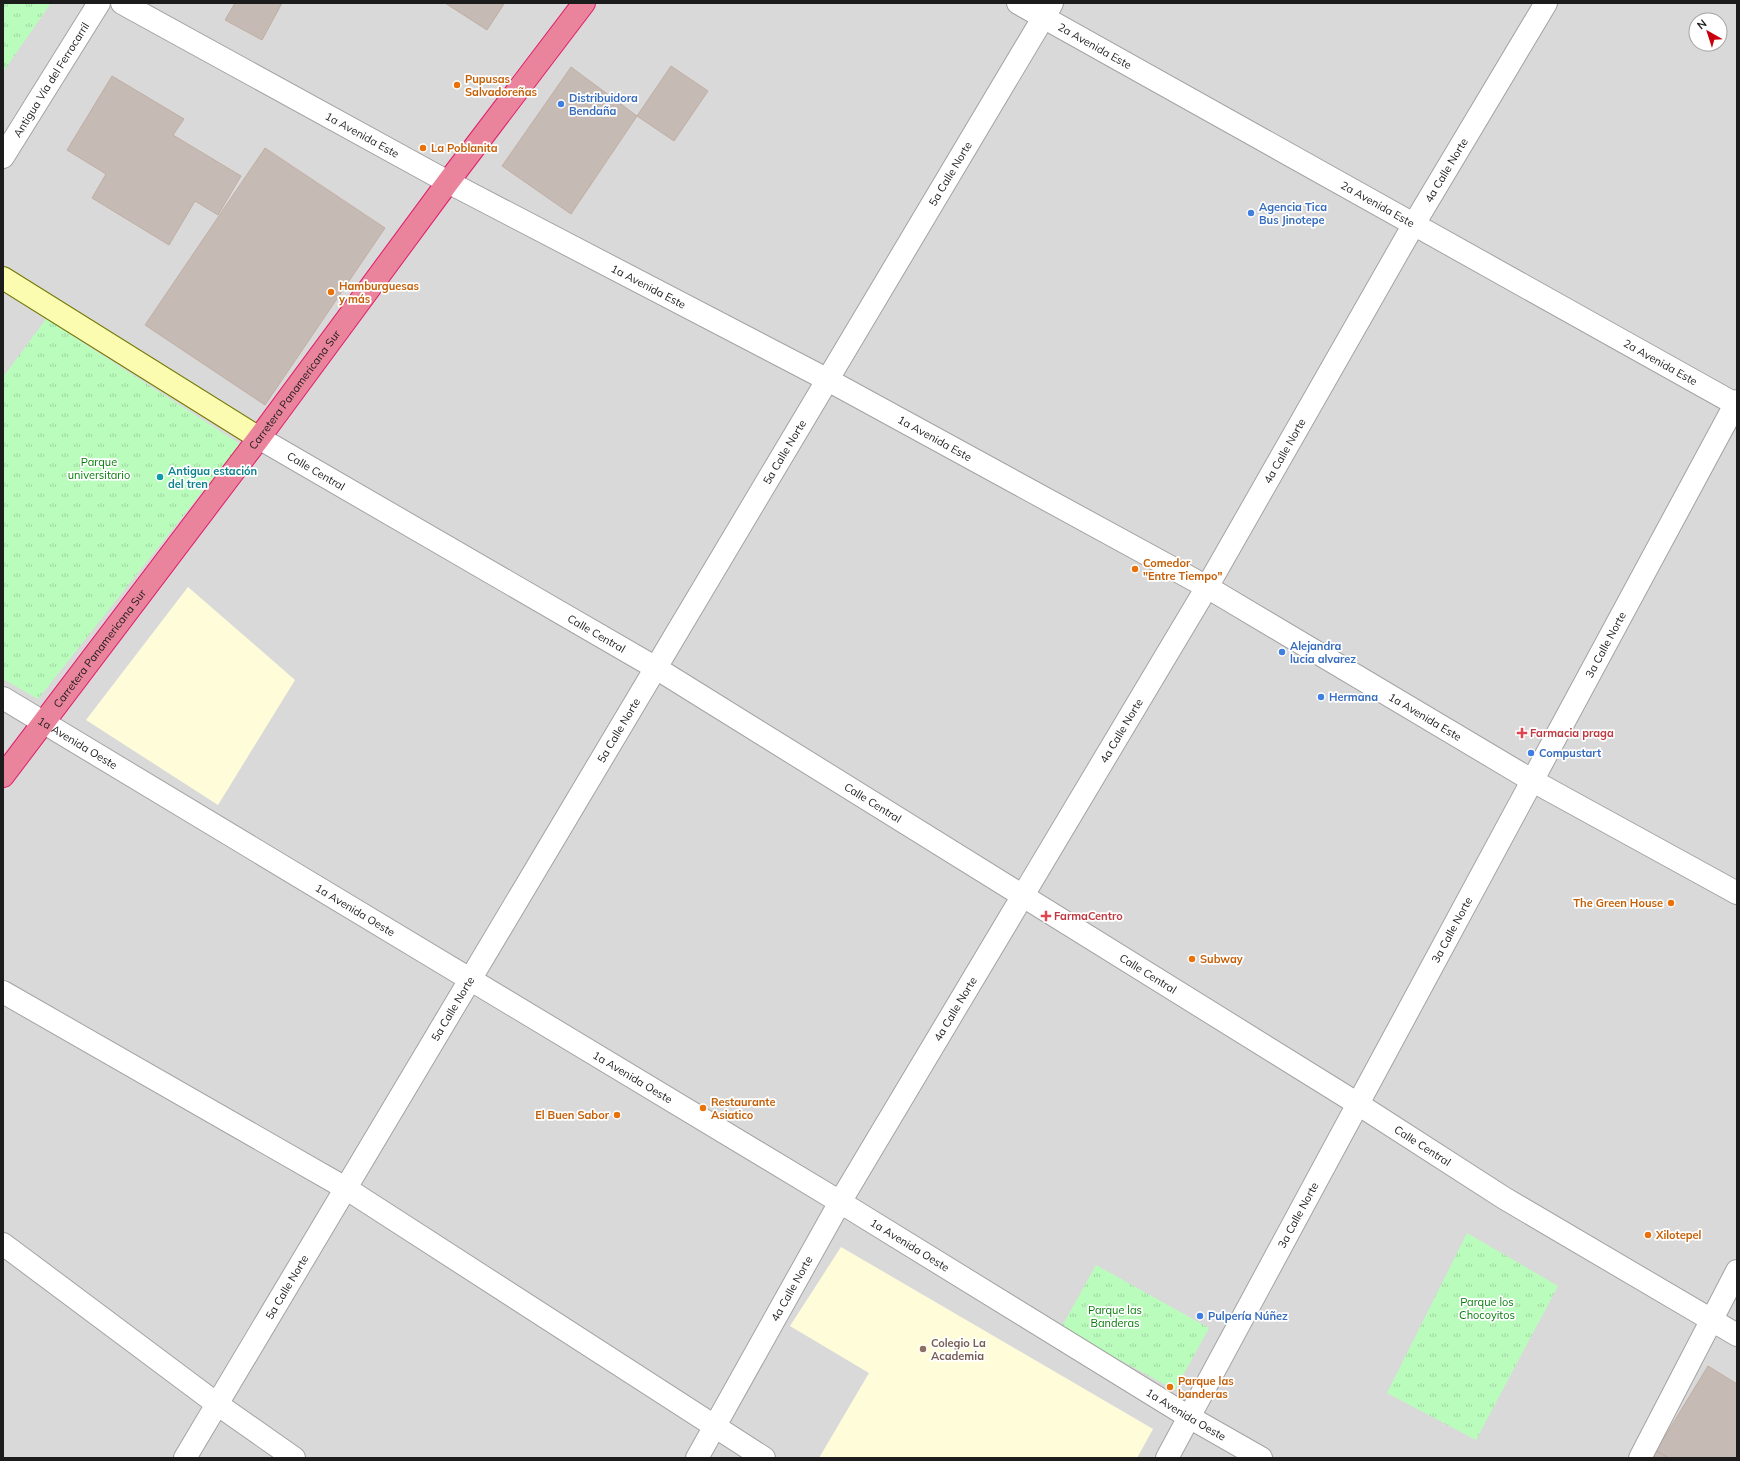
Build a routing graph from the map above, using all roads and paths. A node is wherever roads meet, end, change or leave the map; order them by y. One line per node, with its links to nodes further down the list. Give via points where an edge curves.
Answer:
1 (99, 3): 7 (street, Antigua Vía del Ferrocarril)
2 (122, 3): 8 (street, 1a Avenida Este)
3 (584, 3): 8 (highway, Carretera Panamericana Sur)
4 (1018, 3): 6 (street, 2a Avenida Este)
5 (1546, 3): 9 (street, 4a Calle Norte)
6 (1048, 10): 9 (street, 2a Avenida Este); 11 (street, 5a Calle Norte)
7 (3, 157)
8 (448, 182): 11 (street, 1a Avenida Este); 13 (highway, Carretera Panamericana Sur)
9 (1414, 224): 12 (street, 2a Avenida Este); 14 (street, 4a Calle Norte)
10 (3, 278): 13 (main road, Calle Central)
11 (828, 380): 14 (street, 1a Avenida Este); 15 (street, 5a Calle Norte)
12 (1736, 403): 19 (street, 3a Calle Norte)
13 (259, 438): 15 (street, Calle Central); 17 (highway, Carretera Panamericana Sur)
14 (1207, 587): 19 (street, 1a Avenida Este); 21 (street, 4a Calle Norte)
15 (656, 668): 21 (street, Calle Central); 22 (street, 5a Calle Norte)
16 (3, 698): 17 (street, 1a Avenida Oeste)
17 (43, 723): 18 (highway, Carretera Panamericana Sur); 22 (street, 1a Avenida Oeste)
18 (3, 776)
19 (1533, 781): 20 (street, 1a Avenida Este); 24 (street, 3a Calle Norte)
20 (1737, 892)
21 (1022, 896): 24 (street, Calle Central); 26 (street, 4a Calle Norte)
22 (471, 979): 25 (street, 5a Calle Norte); 26 (street, 1a Avenida Oeste)
23 (3, 992): 25 (street)
24 (1358, 1104): 29 (street, Calle Central, via 1510,1202); 32 (street, 3a Calle Norte)
25 (347, 1189): 31 (street, 5a Calle Norte); 33 (street)
26 (840, 1202): 32 (street, 1a Avenida Oeste); 33 (street, 4a Calle Norte)
27 (3, 1244): 31 (street)
28 (1737, 1271): 29 (street)
29 (1712, 1318): 30 (street, Calle Central); 40 (street)
30 (1737, 1335)
31 (218, 1404): 34 (street, 5a Calle Norte); 35 (street)
32 (1189, 1417): 38 (street, 3a Calle Norte); 39 (street, 1a Avenida Oeste)
33 (716, 1425): 36 (street, 4a Calle Norte); 37 (street)
34 (185, 1458)
35 (294, 1458)
36 (697, 1458)
37 (764, 1458)
38 (1167, 1458)
39 (1261, 1458)
40 (1640, 1458)

